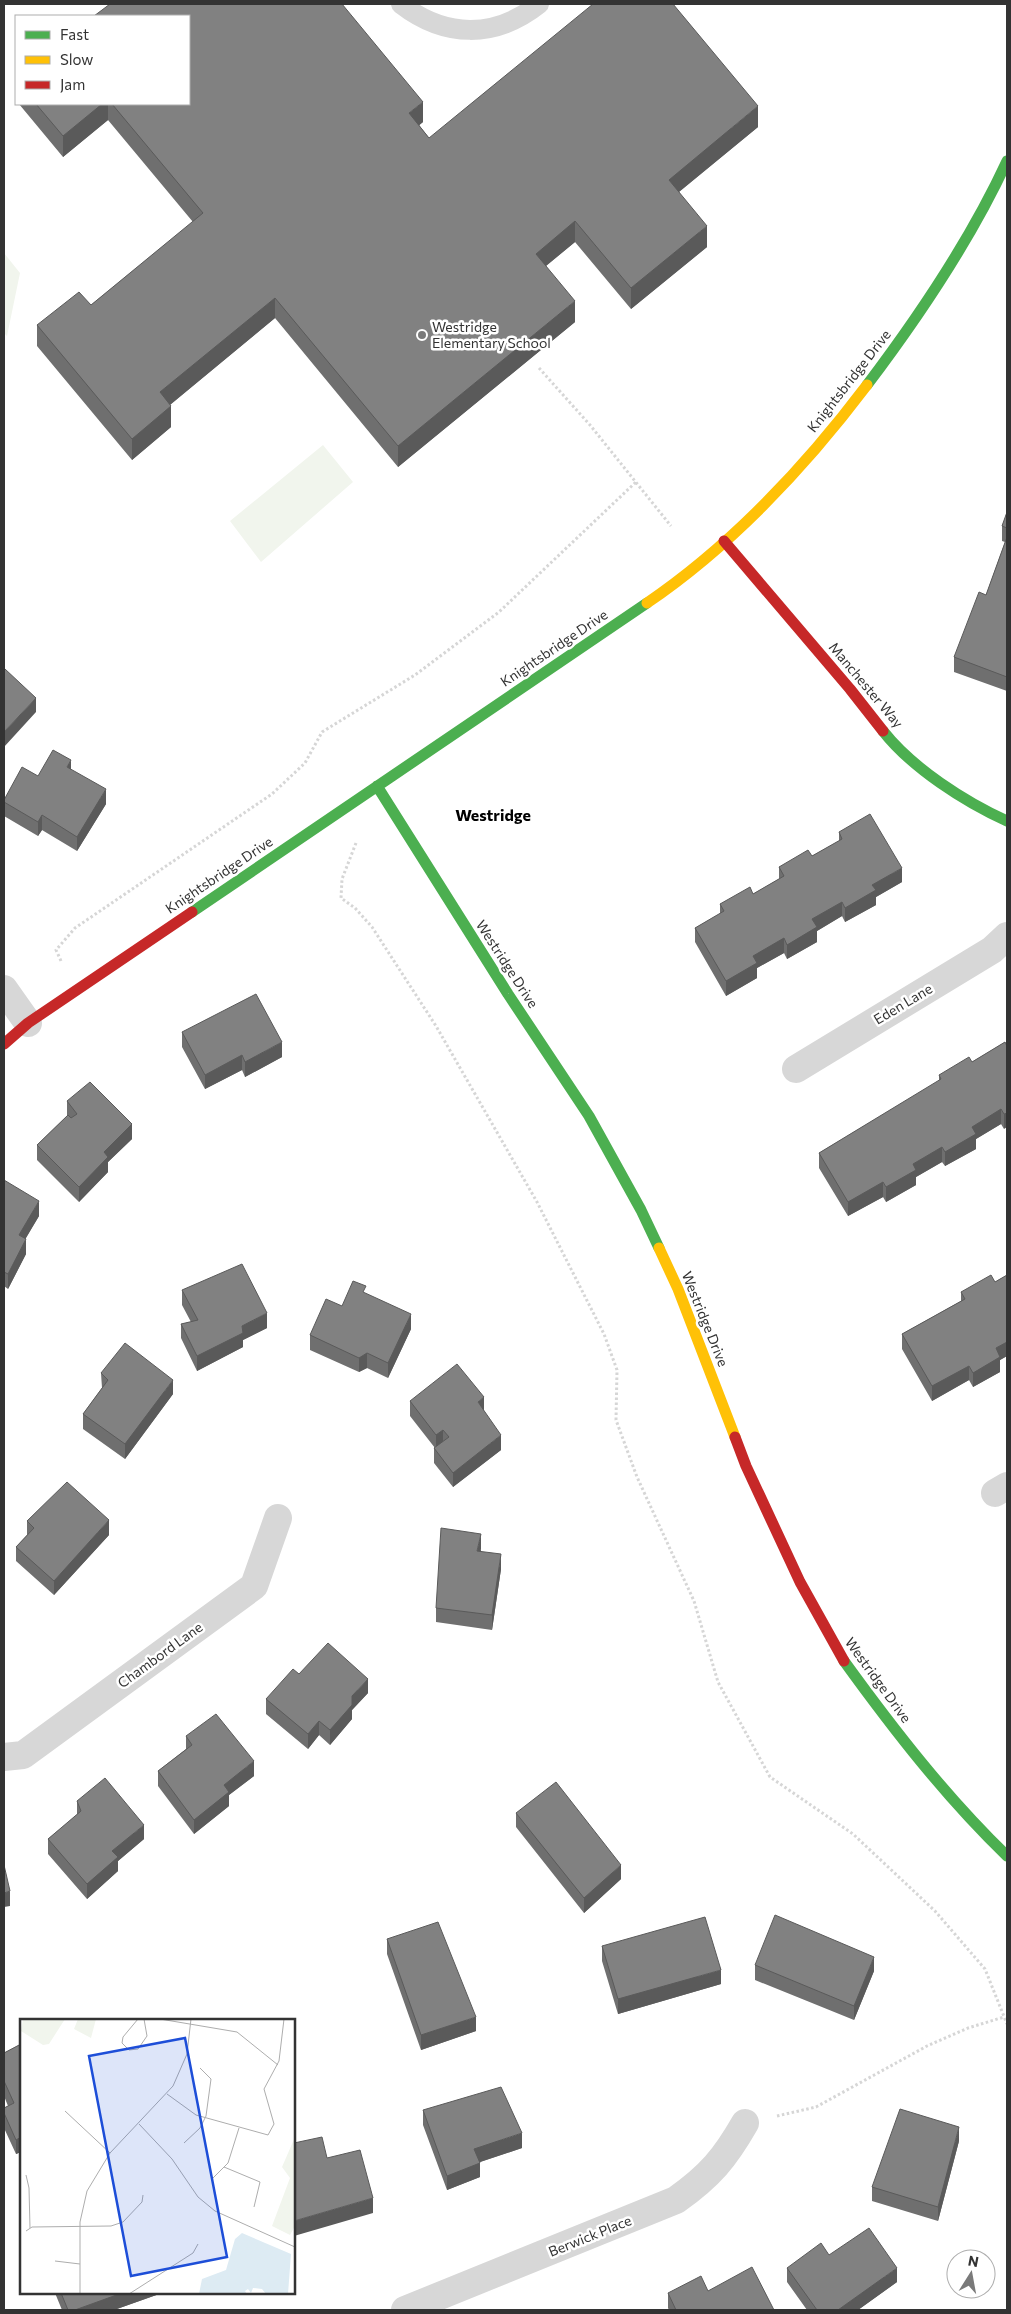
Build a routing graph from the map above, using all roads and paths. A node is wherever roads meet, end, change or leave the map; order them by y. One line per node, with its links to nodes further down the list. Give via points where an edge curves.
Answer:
1 (401, 4): 2 (lane, via 417,16 444,28 468,30 492,28 514,20)
2 (539, 4)
3 (1007, 161): 7 (street, Knightsbridge Drive, via 959,251 860,396 797,471)
4 (539, 368): 5 (path)
5 (637, 481): 6 (path); 13 (path, via 499,612 415,675 322,732 306,763 272,794 76,928 56,950)
6 (671, 526)
7 (724, 541): 8 (street, Knightsbridge Drive, via 666,590); 9 (street, Manchester Way, via 886,735 929,775 978,808)
8 (377, 786): 13 (street, Knightsbridge Drive); 19 (street, Westridge Drive, via 588,1116 641,1210 678,1289 746,1466 800,1582 836,1649 902,1740 975,1825)
9 (1007, 821)
10 (356, 842): 20 (path, via 342,879 341,898 372,927 436,1026 537,1202 604,1334 617,1370 616,1420 637,1477 694,1601 722,1691 770,1777 853,1834 935,1911 985,1969)
11 (1007, 936): 16 (street, Eden Lane, via 992,950)
12 (4, 989): 14 (street)
13 (78, 989): 14 (street, Knightsbridge Drive)
14 (28, 1023): 15 (street, Knightsbridge Drive)
15 (4, 1044)
16 (796, 1068)
17 (278, 1518): 18 (street, Chambord Lane, via 254,1586 23,1755)
18 (4, 1757)
19 (1007, 1856)
20 (1004, 2017): 21 (path); 22 (path, via 927,2046 816,2107)
21 (1007, 2024)
22 (745, 2123): 23 (street, Berwick Place, via 726,2155 701,2183 676,2200)
23 (405, 2310)

